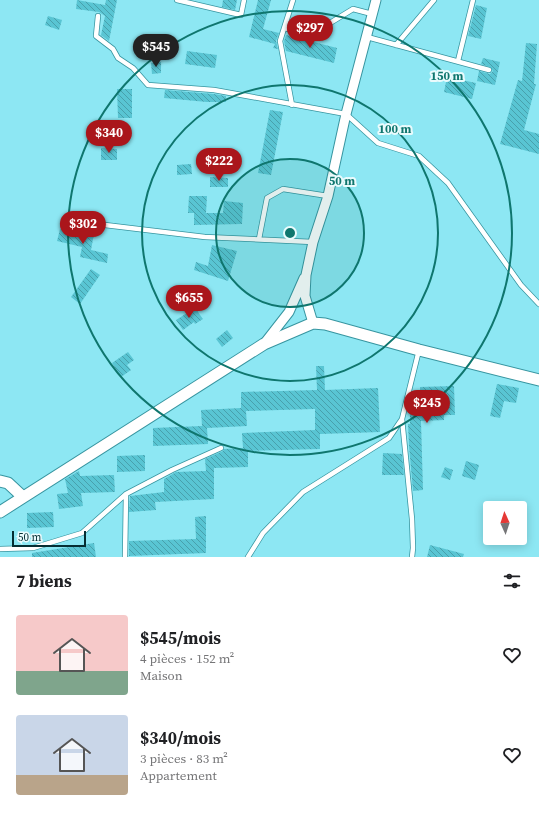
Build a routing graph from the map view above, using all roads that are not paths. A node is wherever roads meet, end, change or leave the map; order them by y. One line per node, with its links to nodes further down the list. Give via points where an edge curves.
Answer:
1 (177, 0): 2 (lane, via 241,15)
2 (244, 0)
3 (293, 0): 9 (lane)
4 (376, 0): 7 (street)
5 (434, 0): 11 (lane)
6 (473, 0): 12 (lane)
7 (373, 14): 9 (lane, via 353,9 312,34); 10 (street)
8 (98, 16): 14 (lane, via 96,36 113,49 118,58 133,68 148,85 214,90)
9 (284, 28): 14 (lane, via 280,41)
10 (367, 37): 11 (lane); 15 (street)
11 (396, 45): 12 (lane)
12 (458, 61): 13 (lane)
13 (489, 70)
14 (292, 105): 15 (lane)
15 (346, 114): 16 (street); 21 (lane, via 378,143 419,156 448,183 521,285)
16 (328, 196): 18 (lane, via 283,189 267,198); 19 (street)
17 (105, 225): 18 (lane, via 205,237)
18 (259, 239): 19 (lane)
19 (313, 242): 20 (street)
20 (306, 275): 22 (street, via 305,296); 23 (street, via 288,312)
21 (539, 304)
22 (313, 323): 23 (street); 24 (street)
23 (264, 344): 30 (street)
24 (419, 350): 25 (street); 26 (lane)
25 (539, 380)
26 (402, 419): 34 (lane, via 389,438 303,492 263,533); 35 (lane, via 412,519)
27 (221, 448): 29 (lane)
28 (0, 481): 30 (street, via 8,483)
29 (126, 494): 32 (lane, via 82,534 33,548); 33 (lane)
30 (23, 497): 31 (street)
31 (0, 512)
32 (0, 549)
33 (125, 557)
34 (248, 557)
35 (412, 557)

